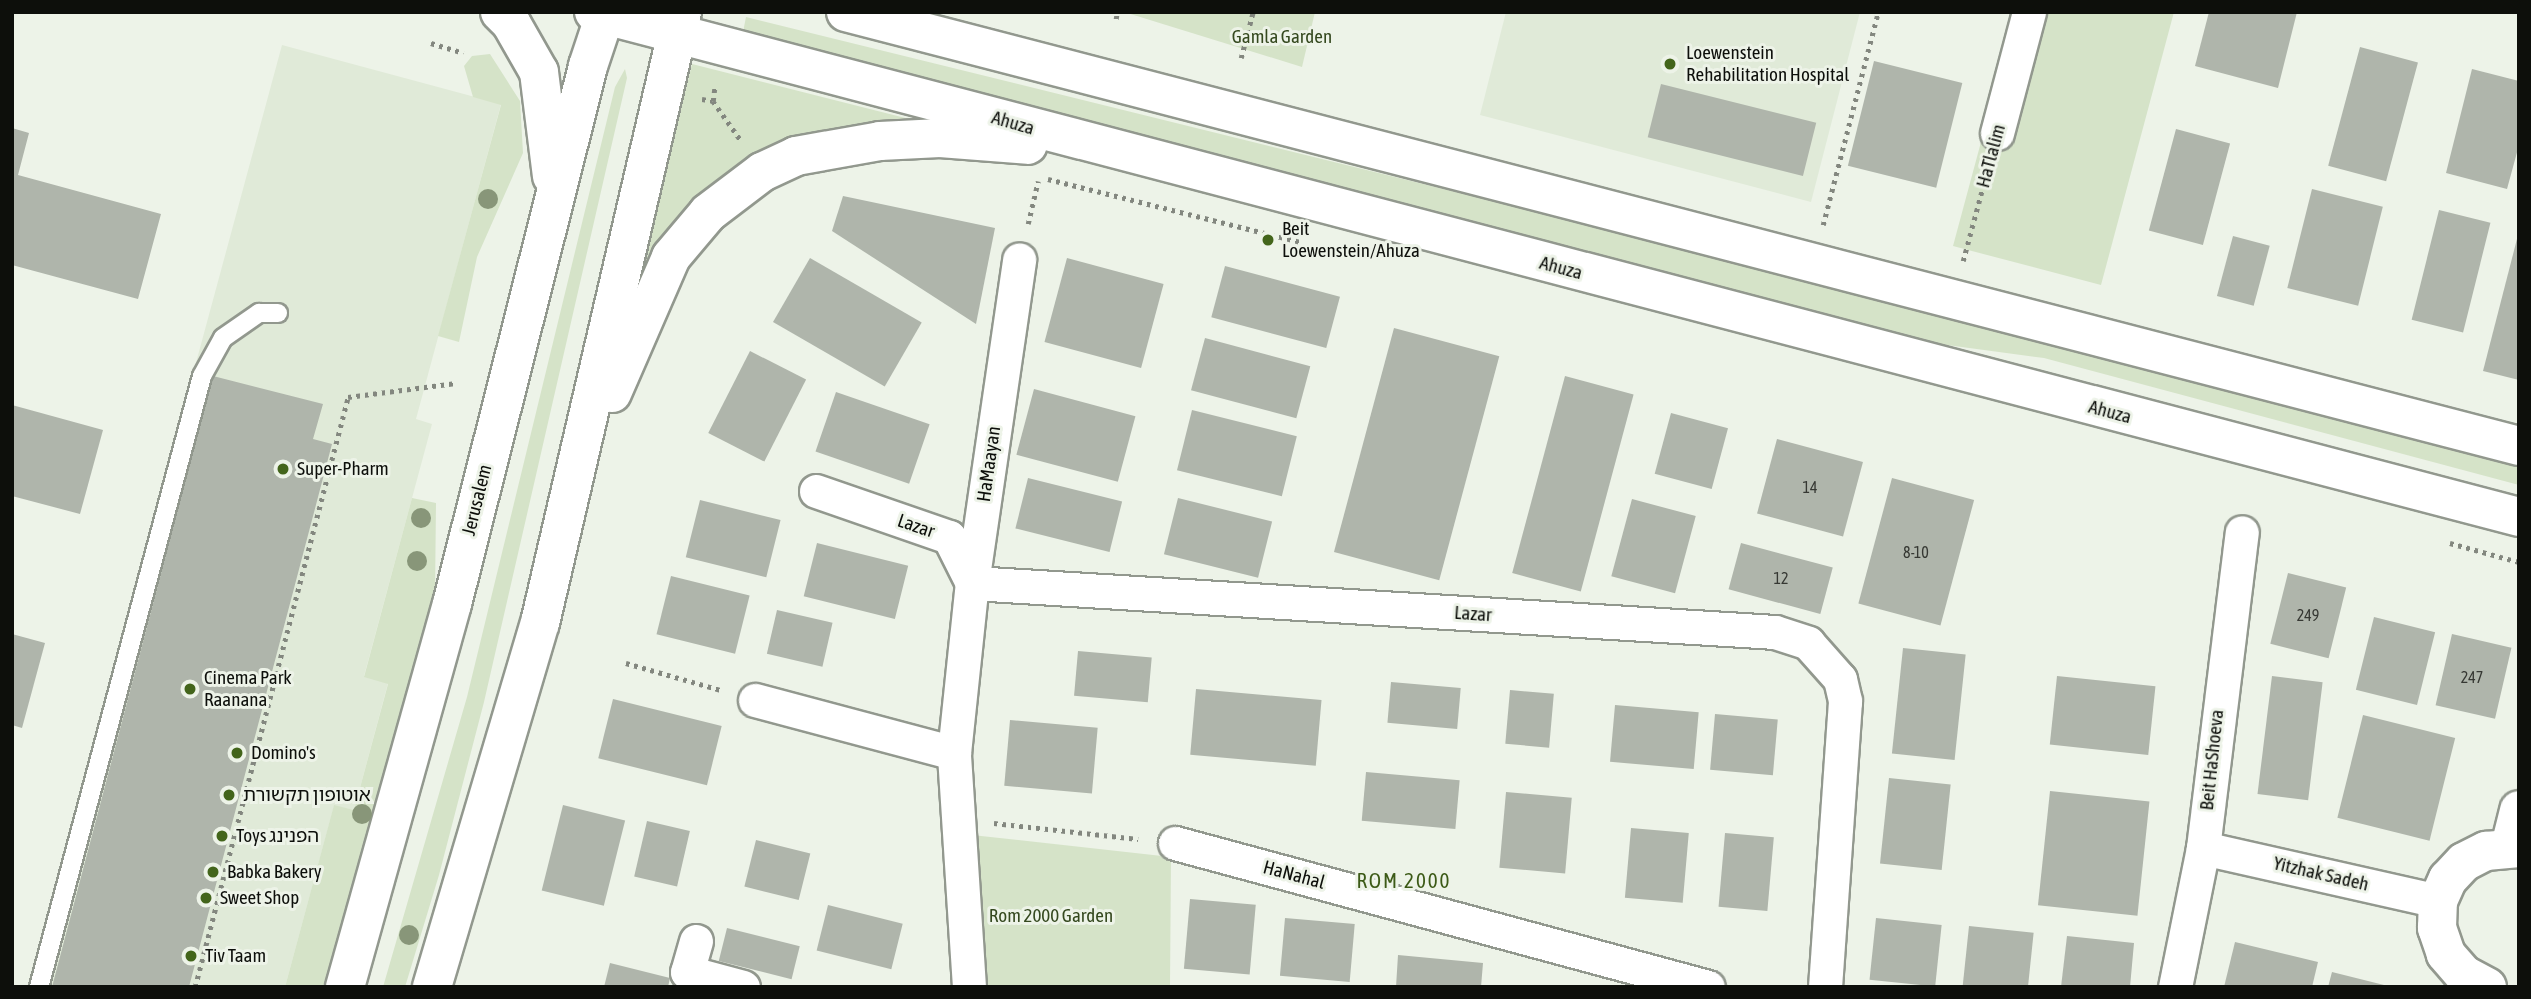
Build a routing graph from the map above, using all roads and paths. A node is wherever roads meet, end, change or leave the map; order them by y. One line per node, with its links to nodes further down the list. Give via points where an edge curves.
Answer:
1 (500, 12): 21 (main road, via 538,72)
2 (846, 12): 15 (main road)
3 (940, 12): 15 (main road)
4 (1253, 12): 11 (path)
5 (1878, 12): 24 (path)
6 (2029, 12): 16 (street, HaTlalim)
7 (602, 13): 8 (main road, Ahuza); 21 (main road, Jerusalem)
8 (680, 24): 19 (main road, Ahuza); 29 (main road)
9 (431, 43): 10 (path)
10 (463, 53)
11 (1241, 58)
12 (715, 84): 14 (path)
13 (687, 97): 14 (path)
14 (713, 101): 17 (path)
15 (1194, 103): 24 (main road)
16 (1997, 133): 25 (path, HaTlalim)
17 (745, 145)
18 (1027, 174): 20 (path)
19 (1206, 174): 29 (main road, via 1030,145 940,138 856,144 796,156 739,188 708,213 671,257); 31 (main road, Ahuza)
20 (1040, 177): 22 (path); 23 (path)
21 (555, 196): 48 (main road, Jerusalem, via 452,604)
22 (1304, 242)
23 (1019, 258): 35 (street, HaMaayan)
24 (1814, 264): 25 (main road)
25 (1953, 300): 28 (main road)
26 (278, 313): 46 (lane, via 259,313 223,338 202,376)
27 (456, 383): 47 (path, via 348,397)
28 (2519, 446)
29 (578, 472): 49 (main road, via 540,623)
30 (816, 491): 35 (street, Lazar, via 949,537)
31 (2519, 517)
32 (2242, 532): 42 (street, Beit HaShoeva)
33 (2439, 540): 34 (path)
34 (2519, 562)
35 (972, 583): 38 (street, HaMaayan); 53 (street, Lazar, via 1775,632 1808,643 1840,678 1845,701)
36 (626, 663): 37 (path)
37 (755, 700): 38 (street)
38 (954, 753): 40 (street, HaMaayan)
39 (2519, 810): 43 (main road)
40 (955, 818): 41 (path); 51 (street, HaMaayan)
41 (1175, 843): 52 (street, HaNahal)
42 (2203, 848): 44 (street, Yitzhak Sadeh); 54 (street, Beit HaShoeva)
43 (2514, 848): 44 (main road, via 2486,851 2464,862 2448,879)
44 (2438, 901): 55 (main road, via 2437,928 2446,954 2464,975)
45 (696, 940): 50 (street, via 687,972)
46 (39, 987)
47 (195, 987)
48 (345, 987)
49 (432, 987)
50 (743, 987)
51 (969, 987)
52 (1708, 987)
53 (1825, 987)
54 (2175, 987)
55 (2487, 987)

